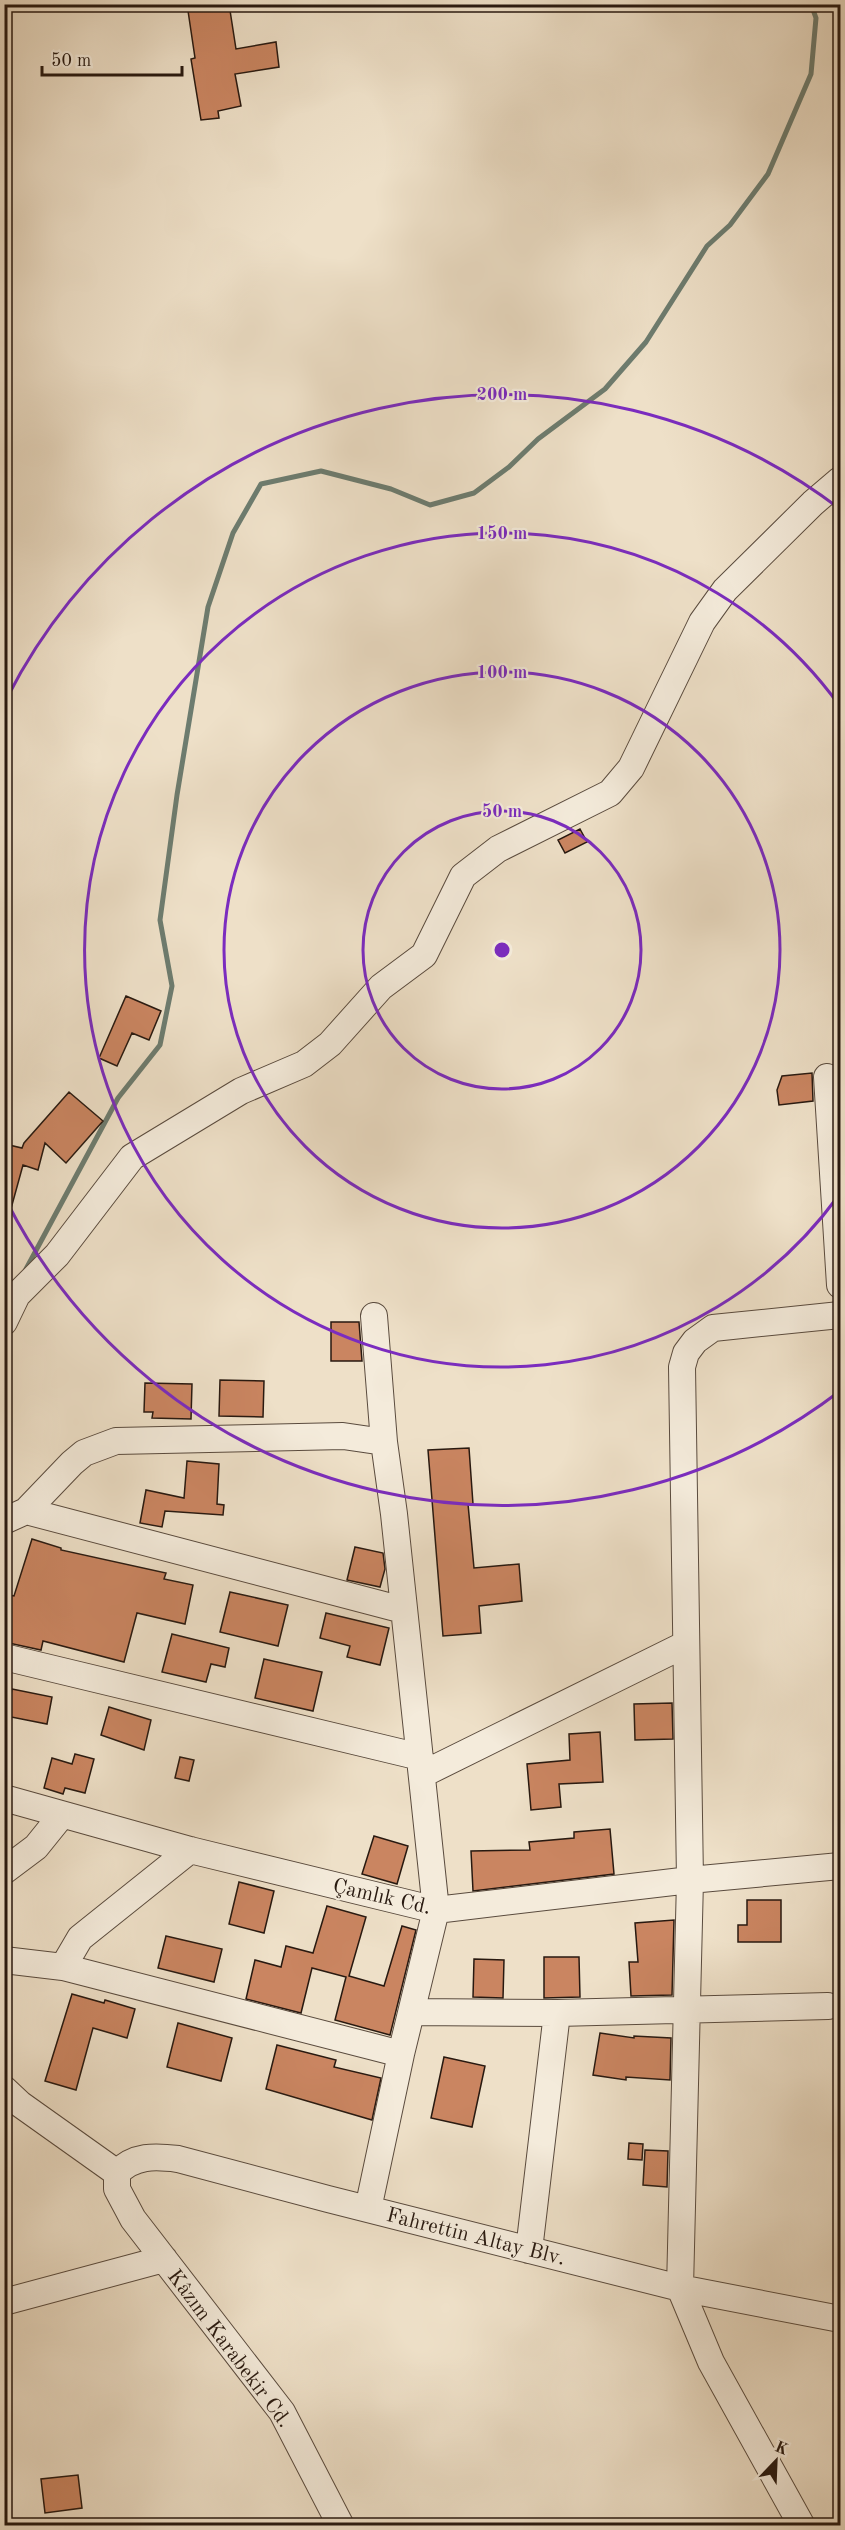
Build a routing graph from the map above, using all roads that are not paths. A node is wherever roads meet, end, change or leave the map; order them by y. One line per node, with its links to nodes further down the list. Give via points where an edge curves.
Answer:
1 (840, 480): 4 (street, via 725,590 702,622 631,768 610,793 498,849 463,876 424,955 381,987 330,1044 304,1064 241,1091 132,1157 57,1255)
2 (827, 1077): 3 (street)
3 (840, 1286)
4 (11, 1292): 7 (street)
5 (840, 1315): 11 (street, via 713,1328 686,1353 682,1367)
6 (374, 1316): 8 (street)
7 (4, 1322)
8 (384, 1442): 9 (street, via 343,1436 116,1441 84,1453); 10 (street)
9 (15, 1516): 10 (street)
10 (404, 1610): 13 (street)
11 (686, 1644): 13 (street); 19 (street)
12 (4, 1657): 13 (street)
13 (421, 1766): 20 (street)
14 (4, 1798): 15 (street, Çamlık Cd.)
15 (61, 1816): 16 (street, Çamlık Cd.); 18 (street, via 36,1847)
16 (190, 1850): 20 (street, Çamlık Cd.); 22 (street, via 80,1938)
17 (840, 1866): 19 (street, Çamlık Cd.)
18 (4, 1871)
19 (690, 1880): 20 (street, Çamlık Cd.); 24 (street)
20 (436, 1910): 25 (street)
21 (4, 1960): 22 (street)
22 (63, 1966): 27 (street)
23 (828, 2006): 24 (street)
24 (687, 2009): 26 (street); 34 (street)
25 (413, 2012): 26 (street); 27 (street)
26 (557, 2013): 32 (street)
27 (401, 2054): 31 (street)
28 (4, 2072): 29 (street)
29 (12, 2096): 30 (street)
30 (117, 2173): 31 (street, Fahrettin Altay Blv., via 135,2159 178,2159); 33 (street, Kâzım Karabekir Cd., via 117,2189 133,2219)
31 (368, 2209): 32 (street, Fahrettin Altay Blv.)
32 (529, 2250): 34 (street, Fahrettin Altay Blv.)
33 (164, 2259): 35 (street); 37 (street, Kâzım Karabekir Cd., via 282,2412)
34 (680, 2288): 36 (street, Fahrettin Altay Blv.); 38 (street, via 711,2362)
35 (4, 2302)
36 (840, 2319)
37 (341, 2526)
38 (802, 2526)

